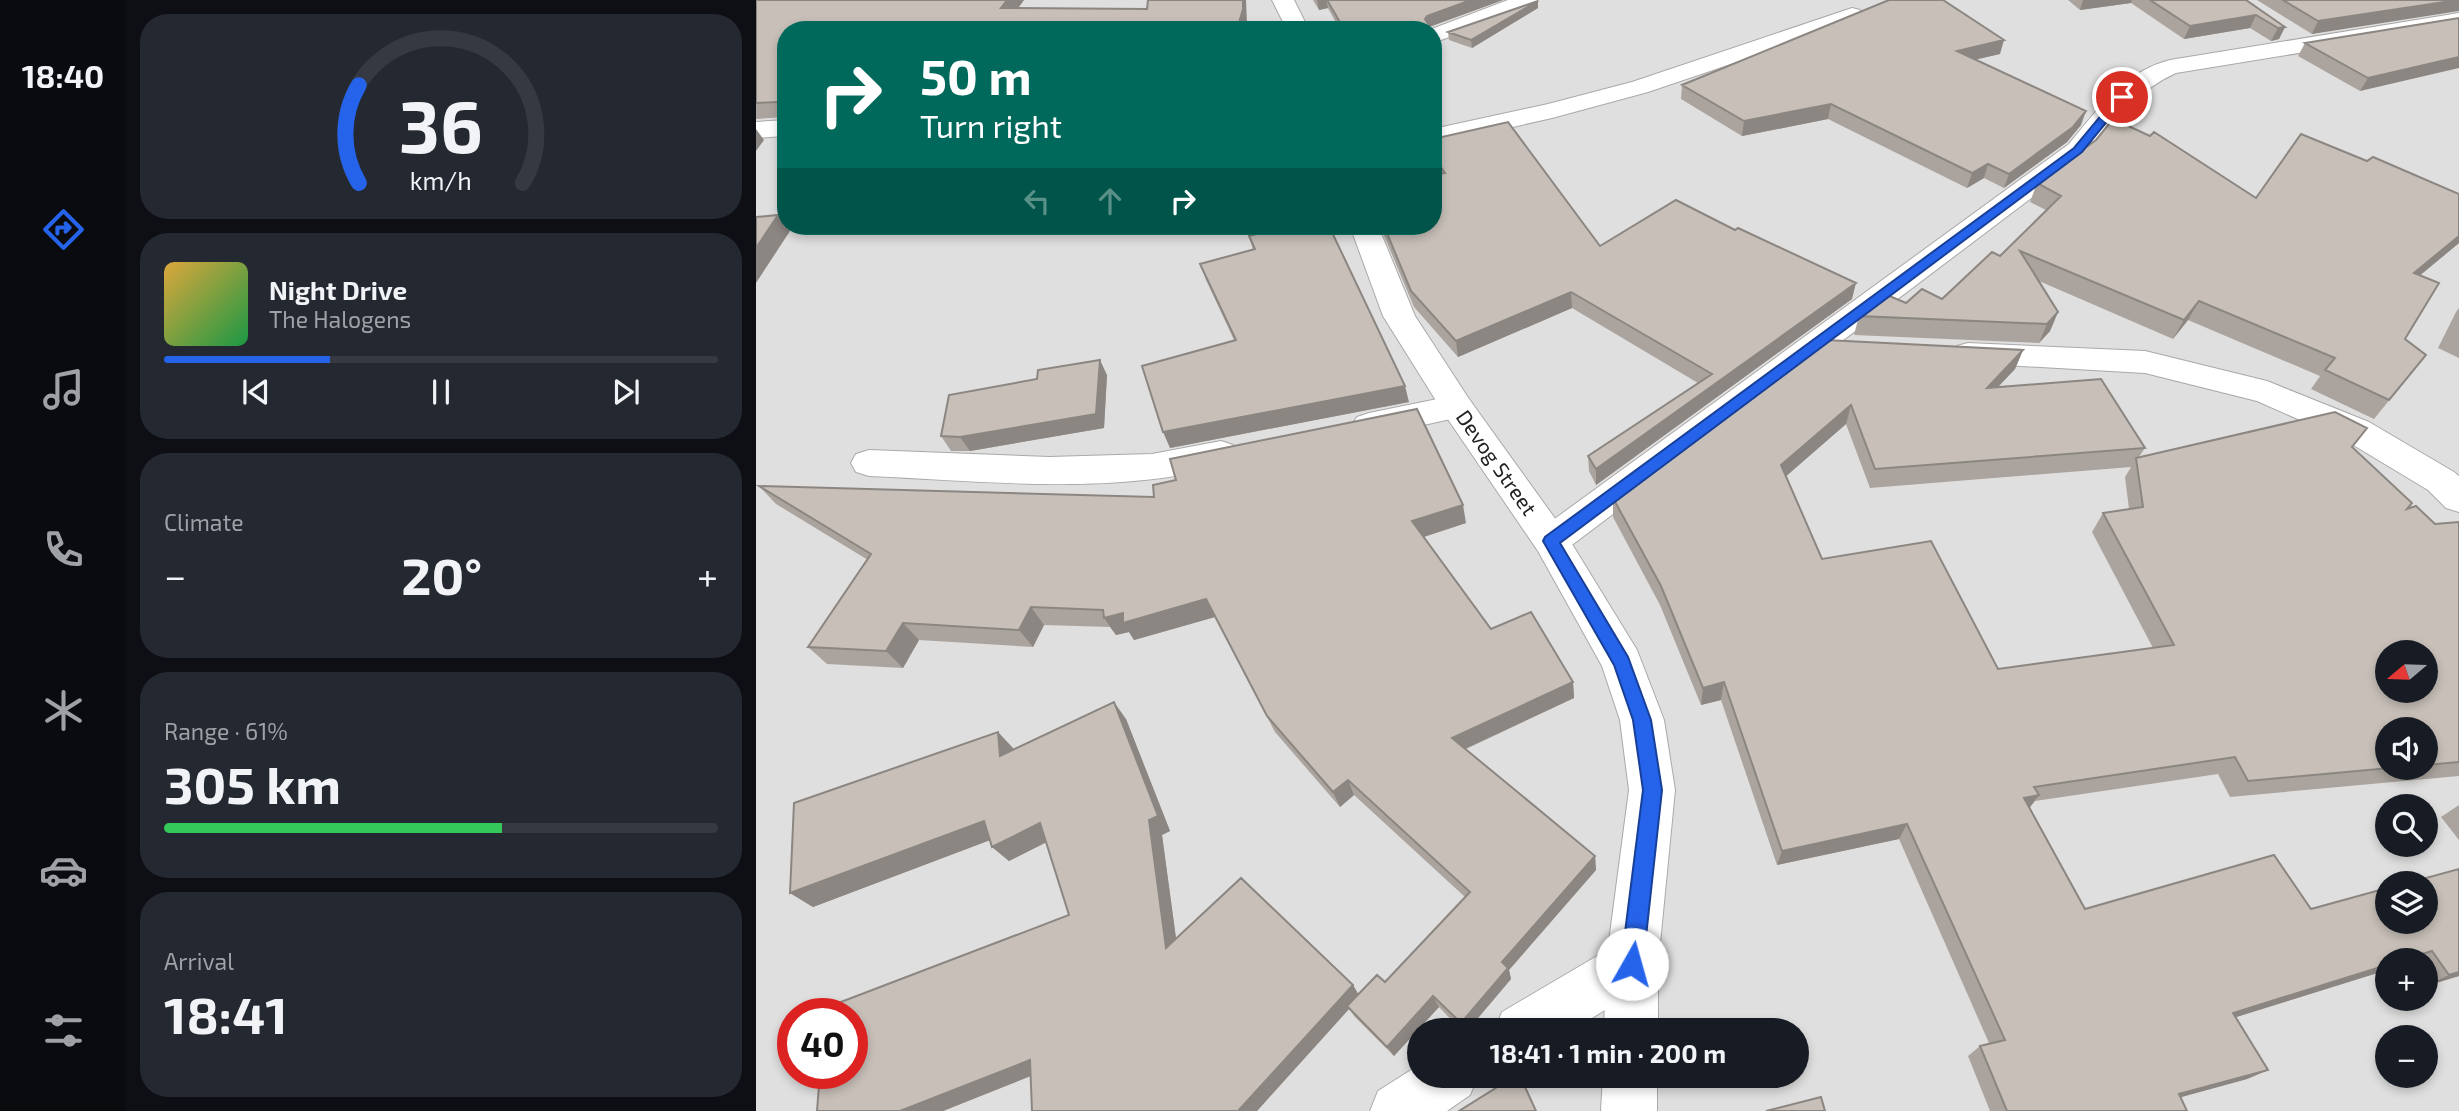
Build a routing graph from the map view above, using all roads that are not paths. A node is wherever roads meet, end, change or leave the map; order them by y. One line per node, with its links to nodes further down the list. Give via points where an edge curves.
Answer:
1 (1283, 0): 5 (street)
2 (1527, 0): 6 (street)
3 (1852, 15): 9 (street, via 1640,88)
4 (2459, 20): 11 (street, via 2295,37 2146,76 2078,150)
5 (1294, 21)
6 (1442, 33)
7 (777, 129): 8 (street)
8 (756, 130)
9 (1442, 134)
10 (1368, 235): 14 (street, Devog Street, via 1399,316)
11 (1812, 346): 12 (street); 19 (street)
12 (1867, 348)
13 (1937, 352): 18 (street, via 2145,362 2267,392 2357,430 2441,481)
14 (1457, 407): 15 (street); 19 (street, Devog Street)
15 (1337, 431)
16 (1258, 447): 17 (street, via 1152,467 1049,470)
17 (869, 463)
18 (2459, 498)
19 (1551, 541): 20 (street, Devog Street, via 1622,663 1642,720 1652,790)
20 (1632, 964): 21 (street); 22 (street, Devog Street)
21 (1543, 1018)
22 (1631, 1018)
23 (1433, 1088): 25 (street)
24 (1630, 1088): 26 (street)
25 (1398, 1111)
26 (1629, 1111)

